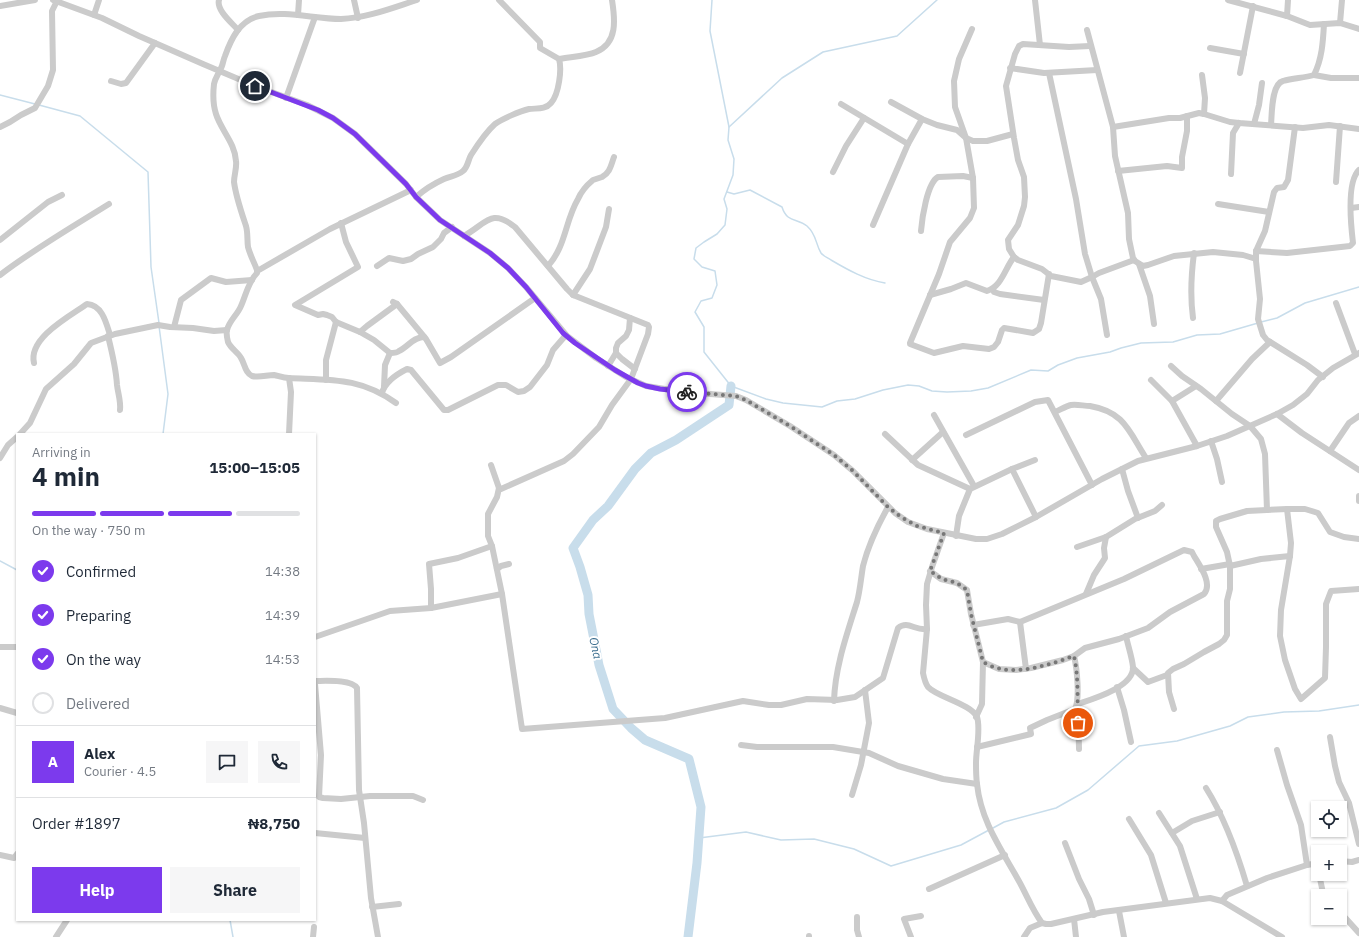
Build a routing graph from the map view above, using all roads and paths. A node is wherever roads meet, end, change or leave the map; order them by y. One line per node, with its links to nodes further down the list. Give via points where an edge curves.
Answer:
1 (35, 0): 14 (street)
2 (100, 0): 16 (street)
3 (299, 0): 17 (street)
4 (354, 0): 20 (street)
5 (417, 0): 20 (street)
6 (499, 0): 32 (street, via 540,42 540,48)
7 (612, 0): 32 (street, via 614,24 610,40 596,52)
8 (1036, 0): 28 (street)
9 (1228, 0): 15 (street)
10 (1288, 0): 18 (street)
11 (1342, 0): 21 (street)
12 (55, 1): 16 (street); 54 (street, via 52,11 53,70 48,86 35,108)
13 (217, 1): 25 (street, via 221,11)
14 (0, 6)
15 (1253, 6): 18 (street); 31 (street)
16 (94, 15): 27 (street)
17 (298, 15): 19 (street); 25 (street, via 260,16 247,21)
18 (1287, 16): 22 (street, via 1310,25)
19 (315, 17): 20 (street); 43 (street)
20 (358, 18)
21 (1340, 23): 22 (street); 24 (street)
22 (1324, 24): 39 (street, via 1323,48)
23 (972, 29): 59 (street, via 959,59 954,81 955,107)
24 (1359, 29)
25 (238, 30): 35 (street)
26 (1087, 30): 29 (street)
27 (155, 43): 35 (street); 41 (street, via 126,83)
28 (1040, 45): 29 (street); 33 (street, via 1019,46)
29 (1090, 46): 34 (street)
30 (1210, 48): 31 (street)
31 (1244, 54): 37 (street)
32 (559, 59): 70 (street, via 561,66 556,95 551,103 544,108 528,109 494,125 471,154 464,170 426,188)
33 (1010, 68): 36 (street); 58 (street, via 1006,86)
34 (1097, 70): 36 (street); 55 (street)
35 (220, 71): 43 (street); 90 (street, via 215,79 214,107 235,155 235,190 246,227 248,245)
36 (1049, 73): 93 (street, via 1085,254)
37 (1240, 73)
38 (1202, 75): 46 (street)
39 (1314, 75): 40 (street); 52 (street, via 1280,81 1274,92)
40 (1359, 78)
41 (111, 81)
42 (1262, 83): 51 (street)
43 (286, 98): 68 (street, via 318,110 350,130)
44 (891, 102): 49 (street)
45 (841, 104): 48 (street)
46 (1204, 114): 47 (street); 50 (street)
47 (1187, 116): 55 (street); 63 (street, via 1182,168 1167,166)
48 (864, 118): 60 (street); 64 (street)
49 (922, 119): 59 (street, via 958,130); 60 (street)
50 (1239, 123): 51 (street); 65 (street, via 1233,133)
51 (1254, 124): 52 (street)
52 (1271, 125): 56 (street)
53 (1340, 126): 56 (street); 57 (street); 67 (street)
54 (0, 127)
55 (1113, 127): 63 (street)
56 (1295, 127): 76 (street, via 1288,180 1284,187 1277,188 1274,192)
57 (1359, 129)
58 (1013, 134): 59 (street, via 987,141); 85 (street, via 1024,177 1025,197 1018,225 1008,240 1009,249)
59 (966, 138): 66 (street)
60 (908, 144): 78 (street)
61 (614, 157): 89 (street, via 610,169 604,176 593,180 577,200 563,242)
62 (1359, 170): 74 (street, via 1355,175)
63 (1118, 171): 87 (street, via 1128,213 1129,239)
64 (833, 172)
65 (1231, 174)
66 (973, 178): 80 (street, via 935,178 927,198); 96 (street, via 973,212 950,242)
67 (1336, 182)
68 (411, 190): 70 (street); 77 (street)
69 (62, 194): 82 (street)
70 (416, 197): 79 (street, via 440,220)
71 (109, 204): 92 (street, via 22,259)
72 (1218, 204): 76 (street)
73 (1359, 207): 74 (street)
74 (1351, 208): 83 (street, via 1353,243 1350,246 1288,253)
75 (609, 209): 97 (street, via 606,227 590,269)
76 (1269, 212): 83 (street, via 1265,231)
77 (341, 223): 90 (street); 103 (street, via 346,242 358,267 295,305 318,315 332,316)
78 (873, 225)
79 (452, 227): 81 (street); 88 (street, via 432,247 411,259 403,261 389,258)
80 (921, 231)
81 (464, 236): 89 (street, via 492,217 506,220); 98 (street, via 508,268)
82 (0, 240)
83 (1256, 251): 86 (street)
84 (1194, 253): 86 (street, via 1213,252); 87 (street, via 1174,256 1143,266); 102 (street, via 1191,282)
85 (1014, 257): 91 (street); 95 (street)
86 (1256, 258): 112 (street, via 1260,299 1258,319 1263,335)
87 (1137, 262): 93 (street); 104 (street, via 1150,296)
88 (377, 266)
89 (548, 266): 97 (street)
90 (257, 270): 94 (street)
91 (1049, 274): 93 (street, via 1081,282); 99 (street)
92 (0, 276)
93 (1092, 277): 110 (street, via 1101,299)
94 (252, 280): 105 (street, via 226,282 211,278 182,300); 106 (street, via 241,307)
95 (993, 289): 96 (street, via 987,291 966,283); 99 (street, via 1000,294)
96 (930, 295): 99 (street, via 910,344 934,354 963,346 993,348 1002,330 1006,328 1034,333 1039,328)
97 (573, 296): 101 (street)
98 (535, 298): 109 (street); 111 (street, via 440,363)
99 (1044, 300)
100 (1336, 303): 115 (street)
101 (630, 318): 114 (street, via 629,330 617,346); 119 (street, via 649,327)
102 (1193, 318)
103 (336, 322): 107 (street); 123 (street, via 326,360)
104 (1154, 324)
105 (174, 327): 106 (street); 108 (street, via 158,325)
106 (227, 330): 121 (street, via 228,342 242,360 248,373 253,376 274,375)
107 (360, 332): 111 (street, via 395,303); 113 (street)
108 (109, 335): 116 (street, via 100,309 93,304 87,304 46,333 38,343); 130 (street); 137 (street, via 90,343 74,364 46,389 30,423)
109 (566, 335): 117 (street); 126 (street, via 553,350 547,365 524,391 518,392 506,385 498,385 448,410 441,408 411,370 407,369 398,374)
110 (1107, 335)
111 (424, 337): 113 (street, via 419,337 399,352)
112 (1270, 342): 120 (street, via 1307,364); 128 (street)
113 (390, 353): 126 (street, via 385,364)
114 (616, 353): 117 (street); 119 (street)
115 (1357, 353): 120 (street)
116 (34, 363)
117 (608, 366): 122 (street)
118 (1171, 366): 125 (street)
119 (635, 368): 122 (street)
120 (1323, 377): 132 (street, via 1307,394)
121 (289, 378): 123 (street); 138 (street)
122 (631, 379): 155 (street, via 599,427 564,462 522,481); 160 (street, via 660,389 723,394 746,400 834,455)
123 (326, 380): 126 (street, via 345,381)
124 (1151, 380): 127 (street)
125 (1196, 386): 127 (street); 128 (street)
126 (383, 390): 129 (street)
127 (1172, 401): 143 (street)
128 (1216, 401): 135 (street)
129 (396, 403)
130 (120, 410)
131 (1055, 412): 140 (street, via 1048,400 1035,402); 146 (street, via 1072,404 1100,408 1113,414 1122,421); 154 (street)
132 (1277, 414): 135 (street); 144 (street)
133 (934, 415): 136 (street)
134 (1359, 416): 144 (street, via 1349,423)
135 (1250, 426): 142 (street); 162 (street, via 1264,447)
136 (944, 432): 147 (street); 156 (street)
137 (21, 433)
138 (289, 433)
139 (885, 434): 147 (street)
140 (966, 435)
141 (16, 438): 145 (street)
142 (1211, 441): 143 (street); 153 (street)
143 (1197, 446): 146 (street)
144 (1330, 451): 152 (street)
145 (0, 458)
146 (1146, 458): 151 (street)
147 (912, 460): 156 (street, via 926,470)
148 (1035, 460): 150 (street)
149 (491, 465): 155 (street)
150 (1012, 469): 156 (street); 163 (street)
151 (1122, 469): 154 (street); 164 (street)
152 (1359, 470)
153 (1222, 482)
154 (1092, 485): 163 (street)
155 (499, 488): 169 (street, via 488,514 488,536)
156 (972, 488): 166 (street, via 959,516)
157 (1359, 496): 158 (street)
158 (1359, 501)
159 (1162, 505): 164 (street)
160 (888, 507): 165 (street, via 908,522); 197 (street, via 863,566 859,594 834,686)
161 (1287, 509): 162 (street); 168 (street, via 1313,510 1321,516 1330,532); 171 (street)
162 (1267, 510): 173 (street, via 1247,512 1216,521)
163 (1036, 517): 166 (street, via 987,539)
164 (1138, 518): 167 (street)
165 (944, 533): 166 (street); 176 (street)
166 (956, 536)
167 (1106, 537): 170 (street); 179 (street, via 1105,558)
168 (1359, 539)
169 (492, 546): 174 (street); 180 (street, via 458,558 429,564)
170 (1077, 547)
171 (1290, 556): 173 (street); 177 (street, via 1281,610 1280,636 1285,660 1301,699 1325,678 1326,604 1331,591)
172 (509, 564): 174 (street)
173 (1230, 565): 175 (street); 192 (street, via 1227,635 1224,640)
174 (497, 569): 178 (street)
175 (1202, 569): 179 (street, via 1192,552 1181,551); 184 (street, via 1208,587 1204,594 1170,612 1148,628)
176 (930, 571): 182 (street, via 967,590); 183 (street, via 927,584)
177 (1359, 589)
178 (502, 594): 180 (street); 197 (street, via 522,729 665,718 743,701 768,705 807,700)
179 (1086, 594): 181 (street)
180 (431, 608): 185 (street, via 390,611)
181 (1020, 622): 182 (street, via 1008,619); 190 (street)
182 (973, 626): 189 (street)
183 (927, 629): 195 (street, via 907,624 898,628 884,676); 202 (street, via 923,673 928,686 971,711)
184 (1126, 636): 188 (street, via 1085,648); 191 (street)
185 (316, 637)
186 (0, 647): 187 (street)
187 (16, 647)
188 (1074, 656): 190 (street); 198 (street, via 1078,671)
189 (983, 662): 190 (street, via 999,669); 202 (street, via 982,704)
190 (1026, 668)
191 (1133, 668): 192 (street, via 1148,682); 194 (street, via 1131,676)
192 (1167, 675): 200 (street)
193 (316, 684): 213 (street, via 334,681 352,683 357,688)
194 (1117, 688): 198 (street); 204 (street)
195 (865, 690): 197 (street, via 855,696); 209 (street, via 869,723)
196 (316, 696): 213 (street, via 321,755 319,797)
197 (834, 701)
198 (1078, 704): 206 (street, via 1075,709 1030,728 1030,734); 207 (street)
199 (0, 708): 201 (street)
200 (1174, 709)
201 (16, 713)
202 (976, 717): 206 (street)
203 (1330, 737): 222 (street, via 1335,766 1349,803)
204 (1131, 742)
205 (741, 745): 209 (street, via 757,748 829,746)
206 (977, 747): 210 (street)
207 (1079, 749)
208 (1277, 750): 229 (street, via 1301,825)
209 (864, 752): 210 (street, via 913,771); 212 (street)
210 (977, 784): 224 (street, via 982,813)
211 (1206, 788): 215 (street)
212 (852, 795)
213 (361, 797): 214 (street, via 413,796); 220 (street)
214 (423, 800)
215 (1220, 812): 219 (street, via 1192,821); 230 (street)
216 (1159, 813): 219 (street)
217 (1129, 819): 235 (street, via 1151,855)
218 (316, 833): 220 (street)
219 (1172, 833): 232 (street, via 1180,846)
220 (365, 838): 236 (street)
221 (1064, 843): 238 (street)
222 (1359, 844)
223 (0, 855): 225 (street)
224 (1005, 855): 231 (street); 244 (street)
225 (16, 858)
226 (1359, 860): 227 (street)
227 (1347, 862)
228 (1311, 864): 229 (street)
229 (1307, 865): 230 (street)
230 (1247, 886): 233 (street, via 1227,895)
231 (929, 889)
232 (1197, 899): 233 (street, via 1210,898); 235 (street)
233 (1222, 901): 255 (street)
234 (399, 904): 236 (street)
235 (1166, 904): 237 (street)
236 (372, 907): 249 (street)
237 (1119, 911): 238 (street); 254 (street)
238 (1094, 915): 241 (street)
239 (921, 916): 251 (street, via 904,919)
240 (857, 917): 250 (street)
241 (1074, 919): 244 (street, via 1052,924); 253 (street)
242 (1347, 919): 246 (street)
243 (66, 921): 247 (street)
244 (1042, 923): 252 (street, via 1030,928)
245 (314, 927): 248 (street)
246 (1359, 932)
247 (56, 937)
248 (313, 937)
249 (378, 937)
250 (859, 937)
251 (911, 937)
252 (1024, 937)
253 (1076, 937)
254 (1124, 937)
255 (1282, 937)

